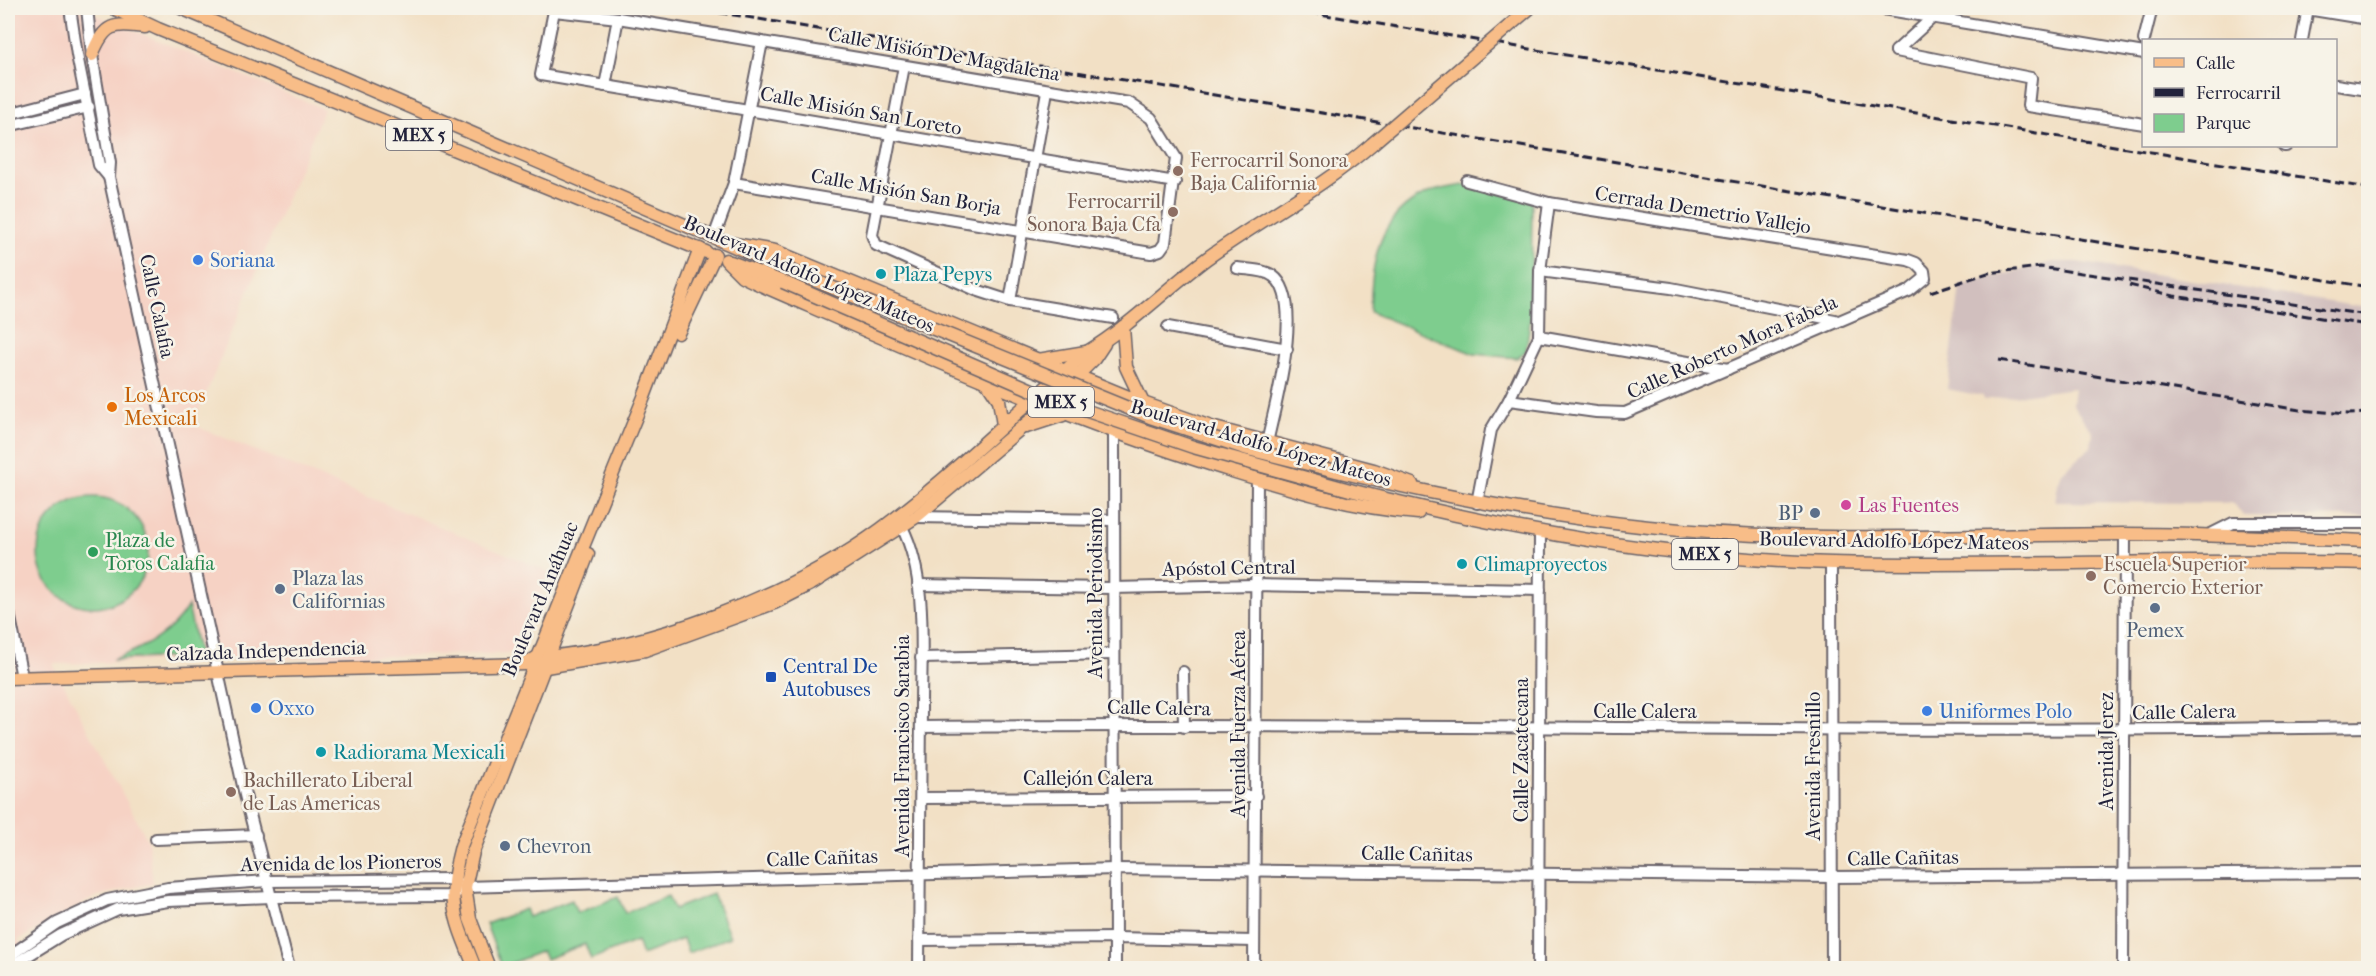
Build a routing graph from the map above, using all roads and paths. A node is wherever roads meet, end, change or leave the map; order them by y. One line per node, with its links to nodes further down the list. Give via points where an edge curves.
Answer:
1 (70, 8): 25 (street, Calle Calafia)
2 (87, 8): 18 (street, Calle Calafia)
3 (112, 8): 13 (main road, Boulevard Adolfo López Mateos / MEX 5)
4 (181, 8): 40 (main road, Boulevard Adolfo López Mateos / MEX 5)
5 (1530, 8): 51 (main road, Calzada Independencia, bridge, via 1349,164 1204,261)
6 (1877, 8): 10 (street)
7 (1943, 8): 10 (street)
8 (2152, 8): 14 (street)
9 (2306, 8): 12 (street); 15 (street)
10 (1933, 17): 17 (street); 29 (street, via 1896,51 2031,78 2028,106)
11 (618, 18): 16 (street, Calle Misión De Magdalena); 20 (street, Calle Misión De Magdalena, via 555,10); 22 (street)
12 (2368, 19)
13 (158, 29): 18 (main road, via 117,24 104,33); 42 (main road, Boulevard Adolfo López Mateos / MEX 5)
14 (2145, 39)
15 (2302, 39)
16 (762, 42): 19 (street, Calle Misión De Magdalena); 27 (street)
17 (2142, 47)
18 (92, 55): 33 (street, Calle Calafia)
19 (904, 66): 24 (street, Calle Misión De Magdalena); 31 (street)
20 (541, 75): 22 (street, Calle Misión San Loreto)
21 (2337, 85): 23 (street)
22 (605, 86): 27 (street, Calle Misión San Loreto)
23 (2368, 90)
24 (1047, 91): 32 (street); 35 (street, Calle Misión De Magdalena, via 1136,106 1151,118 1176,158)
25 (85, 94): 26 (street, Calle Calafia); 28 (street)
26 (89, 107): 30 (street); 33 (street, Calle Calafia, via 99,165)
27 (748, 110): 31 (street, Calle Misión San Loreto); 36 (street)
28 (8, 114)
29 (2142, 124)
30 (8, 126)
31 (892, 134): 32 (street, Calle Misión San Loreto); 38 (street)
32 (1034, 159): 35 (street, Calle Misión San Loreto); 39 (street)
33 (109, 177): 94 (street, Calle Calafia)
34 (1467, 181): 37 (street, Cerrada Demetrio Vallejo)
35 (1175, 182): 43 (street, Calle Misión De Magdalena, via 1165,243 1157,252)
36 (734, 183): 38 (street, Calle Misión San Borja); 40 (street)
37 (1549, 203): 46 (street); 47 (street, Cerrada Demetrio Vallejo, via 1908,260 1921,266)
38 (879, 206): 39 (street, Calle Misión San Borja); 48 (street, via 872,235 879,248)
39 (1021, 230): 43 (street, Calle Misión San Borja); 48 (street)
40 (714, 237): 41 (main road, Boulevard Adolfo López Mateos / MEX 5)
41 (729, 243): 57 (main road, via 775,251); 72 (main road, Boulevard Adolfo López Mateos / MEX 5, bridge, via 1150,417 1248,449)
42 (700, 249): 44 (main road, Boulevard Adolfo López Mateos / MEX 5); 93 (main road, Boulevard Anáhuac)
43 (1143, 252)
44 (720, 257): 61 (main road, via 742,276 761,285); 74 (main road, Boulevard Adolfo López Mateos / MEX 5, bridge, via 1055,400 1193,447); 93 (main road, Boulevard Anáhuac, via 665,364)
45 (1237, 268): 55 (street, via 1265,272 1282,285 1289,321)
46 (1540, 271): 50 (street, via 1671,288); 53 (street)
47 (1925, 278): 50 (street, Calle Roberto Mora Fabela, via 1895,297)
48 (1010, 301): 49 (street)
49 (1113, 318)
50 (1835, 320): 58 (street, Calle Roberto Mora Fabela)
51 (1123, 327): 54 (main road, Calzada Independencia); 64 (main road, via 1126,367)
52 (1168, 327): 55 (street)
53 (1539, 336): 58 (street); 62 (street)
54 (1107, 340): 56 (main road, Calzada Independencia); 60 (main road, Calzada Independencia)
55 (1287, 349): 70 (street)
56 (1087, 352): 57 (main road); 59 (main road, Calzada Independencia)
57 (1035, 361): 59 (main road)
58 (1729, 369): 62 (street, Calle Roberto Mora Fabela, via 1625,413)
59 (1063, 371): 60 (main road); 63 (main road, Calzada Independencia)
60 (1077, 377): 64 (main road); 65 (main road, Calzada Independencia)
61 (986, 382): 63 (main road); 67 (main road, via 997,396)
62 (1509, 400): 73 (street, via 1491,430)
63 (1029, 401): 65 (main road); 67 (main road, Calzada Independencia)
64 (1143, 403): 70 (main road)
65 (1045, 408): 66 (main road); 68 (main road, Calzada Independencia)
66 (1063, 415): 68 (main road); 69 (main road)
67 (1003, 424): 93 (main road, Calzada Independencia, via 879,530 769,593 708,618 631,642)
68 (1019, 430): 75 (main road, Calzada Independencia)
69 (1114, 433): 71 (main road); 76 (street, Avenida Periodismo)
70 (1267, 443): 72 (main road, via 1396,477)
71 (1257, 479): 74 (main road, via 1387,511); 87 (street, Avenida Fuerza Aérea)
72 (1438, 496): 73 (main road, Boulevard Adolfo López Mateos / MEX 5)
73 (1477, 503): 80 (main road, Boulevard Adolfo López Mateos / MEX 5, via 1648,527 1801,537)
74 (1452, 516): 79 (main road, Boulevard Adolfo López Mateos / MEX 5)
75 (916, 517): 76 (street); 78 (main road, Calzada Independencia)
76 (1113, 520): 88 (street, Avenida Periodismo)
77 (2368, 523): 81 (street, via 2233,523)
78 (902, 527): 86 (street, Avenida Francisco Sarabia, via 912,548); 93 (main road, Calzada Independencia, via 774,603 645,650)
79 (1540, 532): 84 (main road, Boulevard Adolfo López Mateos / MEX 5, via 1648,548); 89 (street, Calle Zacatecana)
80 (2125, 534): 81 (main road, Boulevard Adolfo López Mateos / MEX 5); 83 (street, Avenida Jerez)
81 (2205, 536): 82 (main road, Boulevard Adolfo López Mateos / MEX 5)
82 (2368, 541)
83 (2127, 562): 84 (main road, Boulevard Adolfo López Mateos / MEX 5); 85 (main road, Boulevard Adolfo López Mateos / MEX 5); 105 (street, Avenida Jerez)
84 (1831, 563): 104 (street, Avenida Fresnillo)
85 (2368, 563)
86 (918, 585): 88 (street, Apóstol Central); 92 (street, Avenida Francisco Sarabia)
87 (1256, 585): 88 (street, Apóstol Central); 89 (street, Apóstol Central); 101 (street, Avenida Fuerza Aérea)
88 (1112, 588): 91 (street, Avenida Periodismo)
89 (1540, 590): 103 (street, Calle Zacatecana)
90 (8, 608): 96 (street)
91 (1113, 654): 92 (street); 98 (street, Avenida Periodismo)
92 (921, 658): 99 (street, Avenida Francisco Sarabia)
93 (537, 663): 94 (main road, Calzada Independencia); 118 (main road, Boulevard Anáhuac, via 461,846); 120 (main road, Boulevard Anáhuac, via 472,852)
94 (218, 672): 96 (main road, Calzada Independencia); 109 (street, Calle Calafia)
95 (1184, 672): 100 (street)
96 (22, 677): 97 (main road, Calzada Independencia)
97 (8, 678)
98 (1114, 725): 99 (street, Calle Calera); 100 (street, Calle Calera); 106 (street, Avenida Periodismo)
99 (921, 727): 108 (street, Avenida Francisco Sarabia)
100 (1184, 727): 101 (street, Calle Calera)
101 (1256, 727): 103 (street, Calle Calera); 107 (street, Avenida Fuerza Aérea)
102 (2368, 727): 105 (street, Calle Calera)
103 (1539, 729): 104 (street, Calle Calera); 115 (street, Calle Zacatecana)
104 (1831, 729): 105 (street, Calle Calera); 117 (street, Avenida Fresnillo)
105 (2124, 731): 116 (street, Avenida Jerez)
106 (1113, 796): 107 (street, Callejón Calera); 108 (street, Callejón Calera); 111 (street, Avenida Periodismo)
107 (1256, 796): 112 (street, Avenida Fuerza Aérea)
108 (921, 798): 113 (street, Avenida Francisco Sarabia)
109 (256, 835): 110 (street); 119 (street, Calle Calafia)
110 (156, 839)
111 (1115, 869): 112 (street, Calle Cañitas); 113 (street, Calle Cañitas); 123 (street, Avenida Periodismo)
112 (1256, 870): 115 (street, Calle Cañitas); 125 (street, Avenida Fuerza Aérea)
113 (919, 873): 120 (street, Calle Cañitas); 124 (street, Avenida Francisco Sarabia)
114 (2368, 873): 116 (street, Calle Cañitas)
115 (1539, 874): 117 (street, Calle Cañitas); 134 (street, Calle Zacatecana)
116 (2124, 874): 117 (street, Calle Cañitas); 136 (street, Avenida Jerez)
117 (1831, 877): 135 (street, Avenida Fresnillo)
118 (452, 879): 119 (street, Avenida de los Pioneros); 120 (street, Avenida de los Pioneros); 122 (main road, Boulevard Anáhuac)
119 (268, 881): 121 (street, Calle Calafia); 126 (street, Avenida de los Pioneros, via 168,888 107,900 57,923)
120 (465, 887): 122 (street, Avenida de los Pioneros); 130 (main road, Boulevard Anáhuac, via 470,919)
121 (272, 897): 122 (street, Avenida de los Pioneros); 127 (street, Avenida de los Pioneros, via 168,901 118,909 61,935); 128 (street, Calle Calafia)
122 (452, 897): 129 (main road, Boulevard Anáhuac)
123 (1116, 938): 124 (street); 125 (street); 132 (street, Avenida Periodismo)
124 (919, 940): 131 (street, Avenida Francisco Sarabia)
125 (1254, 941): 133 (street, Avenida Fuerza Aérea)
126 (8, 957)
127 (8, 969)
128 (289, 969)
129 (475, 969)
130 (489, 969)
131 (919, 969)
132 (1114, 969)
133 (1254, 969)
134 (1538, 969)
135 (1832, 969)
136 (2123, 969)

